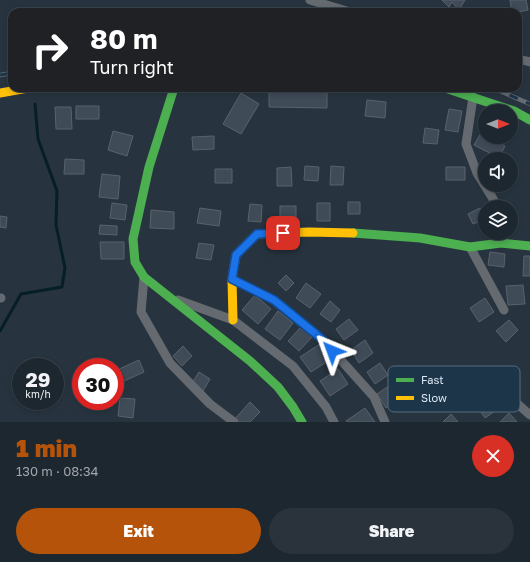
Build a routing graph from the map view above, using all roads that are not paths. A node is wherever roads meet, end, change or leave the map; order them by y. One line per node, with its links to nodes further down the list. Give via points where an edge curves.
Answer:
1 (310, 0): 2 (street)
2 (337, 8)
3 (173, 92): 11 (main road, via 149,167 133,239 135,262)
4 (457, 92): 5 (main road)
5 (473, 97): 6 (main road, via 514,111); 7 (street, via 466,144 477,173)
6 (530, 120)
7 (494, 200)
8 (501, 243): 9 (main road); 10 (main road)
9 (530, 246)
10 (470, 247): 12 (main road, via 420,238 357,233 257,234 236,255); 14 (street)
11 (144, 277): 13 (main road); 18 (street, via 141,312 170,363 210,404)
12 (232, 279): 15 (main road); 21 (street, via 274,300 322,339 374,396)
13 (169, 297): 15 (street); 19 (main road, via 250,361 278,387)
14 (504, 310)
15 (233, 320): 20 (street, via 293,366 326,407)
16 (520, 406): 17 (street)
17 (530, 415)
18 (234, 422)
19 (302, 422)
20 (334, 422)
21 (385, 422)

